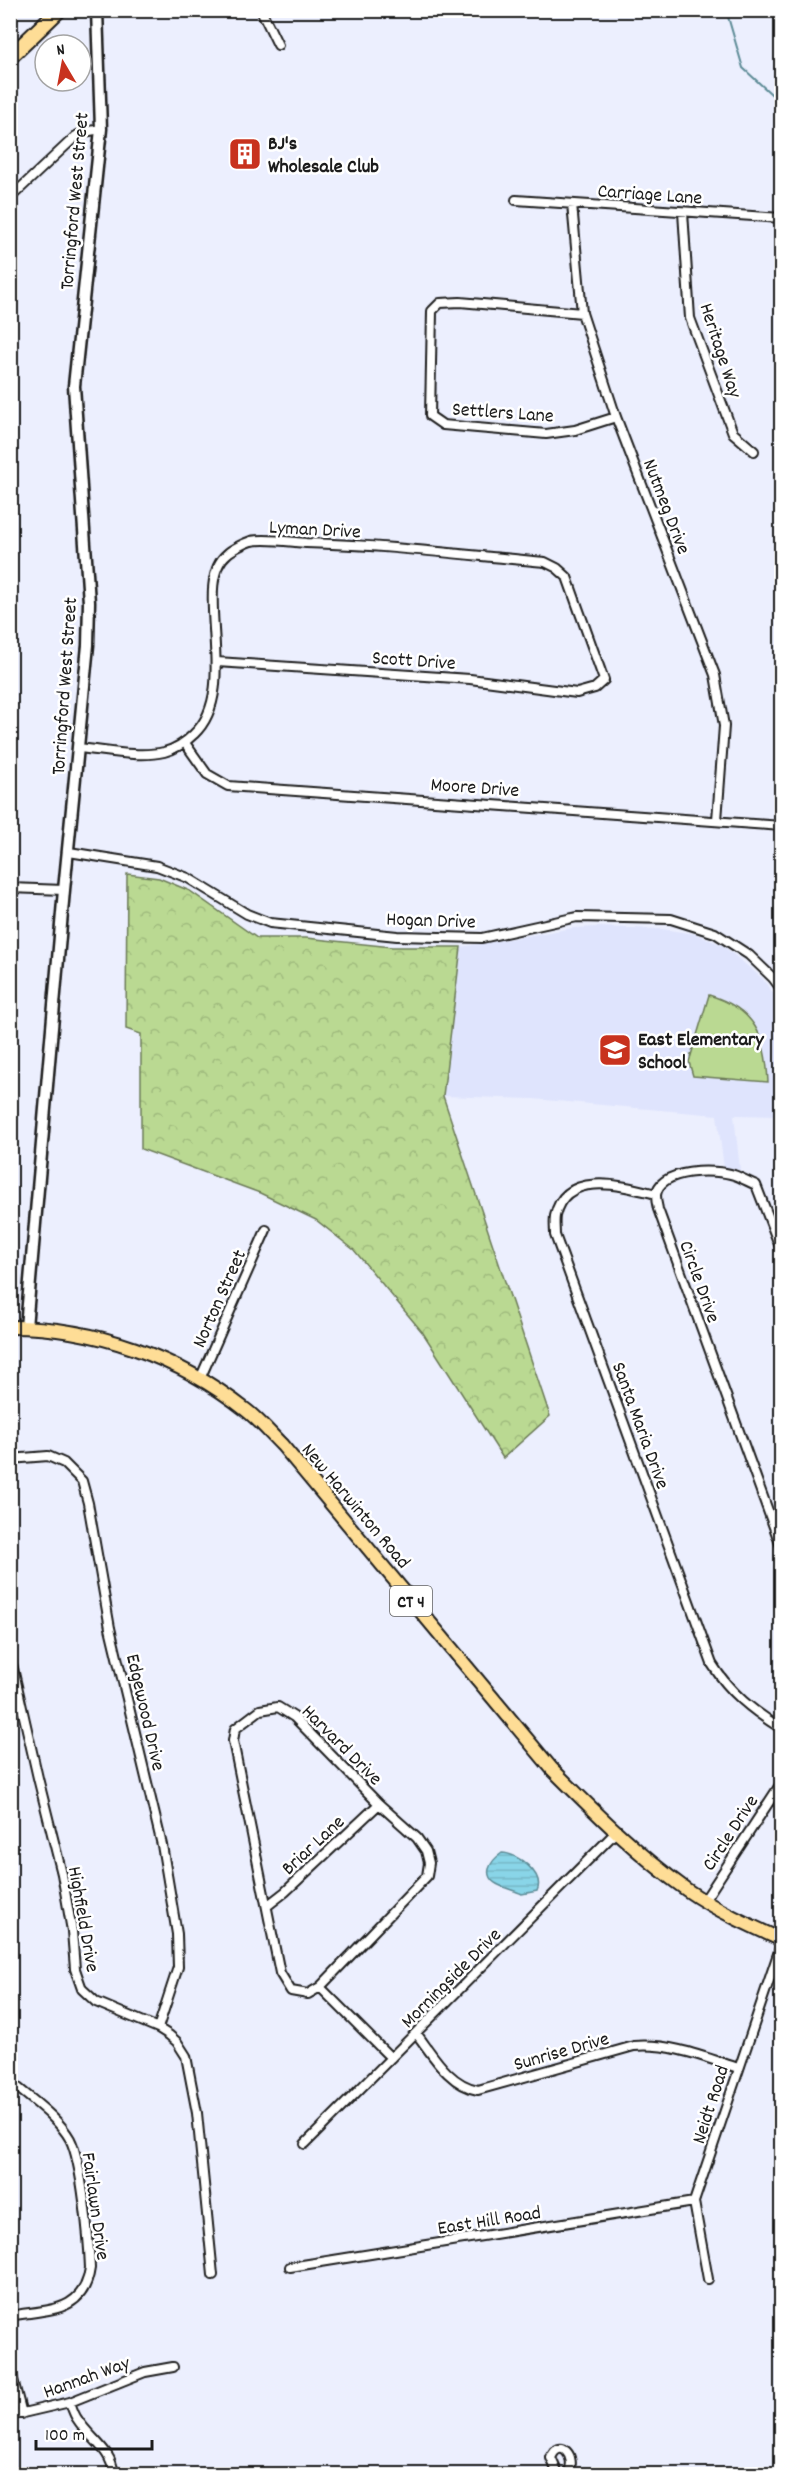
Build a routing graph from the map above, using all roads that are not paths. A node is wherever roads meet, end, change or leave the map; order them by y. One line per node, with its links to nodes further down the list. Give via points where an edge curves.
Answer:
1 (59, 10): 5 (highway)
2 (97, 10): 6 (main road, Torringford West Street)
3 (261, 10): 4 (street)
4 (278, 45)
5 (10, 57)
6 (101, 129): 7 (street, via 76,136); 18 (main road, Torringford West Street, via 74,386 89,614)
7 (10, 198)
8 (516, 200): 9 (street, Carriage Lane)
9 (572, 204): 10 (street, Carriage Lane); 12 (street, Nutmeg Drive)
10 (683, 212): 11 (street, Carriage Lane); 14 (street, Heritage Way, via 690,318 733,433)
11 (782, 218)
12 (582, 313): 13 (street, Nutmeg Drive); 13 (street, Settlers Lane, via 440,303 432,311 430,416 443,425 546,434)
13 (616, 417): 19 (street, Nutmeg Drive, via 715,675 724,726)
14 (754, 451)
15 (217, 662): 16 (street, Scott Drive, via 470,679 577,693 595,688); 16 (street, Lyman Drive, via 213,585 226,554 251,541 334,543 545,562 557,568 567,577); 17 (street, Lyman Drive, via 212,709 200,729)
16 (604, 680)
17 (185, 743): 18 (street, Lyman Drive, via 163,752); 19 (street, Moore Drive, via 207,774 228,786)
18 (78, 748): 21 (main road, Torringford West Street)
19 (717, 820): 20 (street, Moore Drive)
20 (782, 826)
21 (69, 852): 23 (main road, Torringford West Street); 24 (street, Hogan Drive, via 157,866 188,878 247,914 270,923 397,936 482,938 577,917 671,919 715,933 749,956)
22 (10, 888): 23 (street)
23 (64, 890): 29 (main road, Torringford West Street)
24 (782, 990)
25 (656, 1194): 27 (street, via 664,1181 677,1174 699,1172 732,1174 756,1185); 32 (street, Circle Drive, via 658,1209); 34 (street, Santa Maria Drive, via 595,1183 578,1188 562,1201 555,1216 555,1235 712,1664 721,1679 753,1711)
26 (266, 1230): 30 (street, Norton Street)
27 (782, 1252)
28 (10, 1327): 29 (main road, New Harwinton Road / CT 4)
29 (26, 1327): 30 (main road, New Harwinton Road / CT 4, via 89,1334 169,1362)
30 (200, 1379): 37 (main road, New Harwinton Road / CT 4, via 246,1410 282,1445 552,1770)
31 (10, 1459): 42 (street, Edgewood Drive, via 48,1456 64,1463 82,1480 88,1503 110,1628 162,1845 177,1934 178,1967)
32 (782, 1549)
33 (10, 1655): 42 (street, Highfield Drive, via 62,1874 77,1979 96,2002)
34 (782, 1729)
35 (782, 1782): 38 (street, Circle Drive)
36 (379, 1804): 39 (street, Briar Lane); 39 (street, Harvard Drive, via 294,1717 278,1707 261,1710 235,1730 233,1741); 41 (street, Harvard Drive, via 426,1851 427,1876)
37 (616, 1832): 38 (main road, New Harwinton Road / CT 4); 43 (street, Morningside Drive)
38 (704, 1901): 40 (main road, New Harwinton Road / CT 4)
39 (267, 1906): 41 (street, Harvard Drive, via 280,1972 291,1990 308,1994)
40 (782, 1941): 45 (street, Neidt Road)
41 (320, 1987): 44 (street)
42 (158, 2028): 50 (street, Highfield Drive, via 183,2049 190,2069)
43 (416, 2033): 44 (street, Morningside Drive); 45 (street, Sunrise Drive, via 448,2074 465,2088 478,2090 634,2046 670,2046)
44 (391, 2058): 47 (street, Morningside Drive)
45 (738, 2068): 48 (street, Neidt Road)
46 (10, 2081): 52 (street, Fairlawn Drive, via 70,2140 78,2164 90,2261 87,2283 76,2299 56,2308)
47 (305, 2144)
48 (694, 2202): 49 (street, East Hill Road); 51 (street, Neidt Road)
49 (290, 2267)
50 (213, 2275)
51 (708, 2279)
52 (10, 2316)
53 (173, 2367): 55 (street, Hannah Way, via 146,2372)
54 (10, 2368): 56 (street)
55 (70, 2402): 56 (street, Hannah Way); 58 (street, via 78,2421 107,2451)
56 (22, 2414): 57 (street, Hannah Way)
57 (10, 2415)
58 (114, 2475)
59 (558, 2475): 60 (street, via 552,2457 562,2449 571,2457)
60 (568, 2475)

